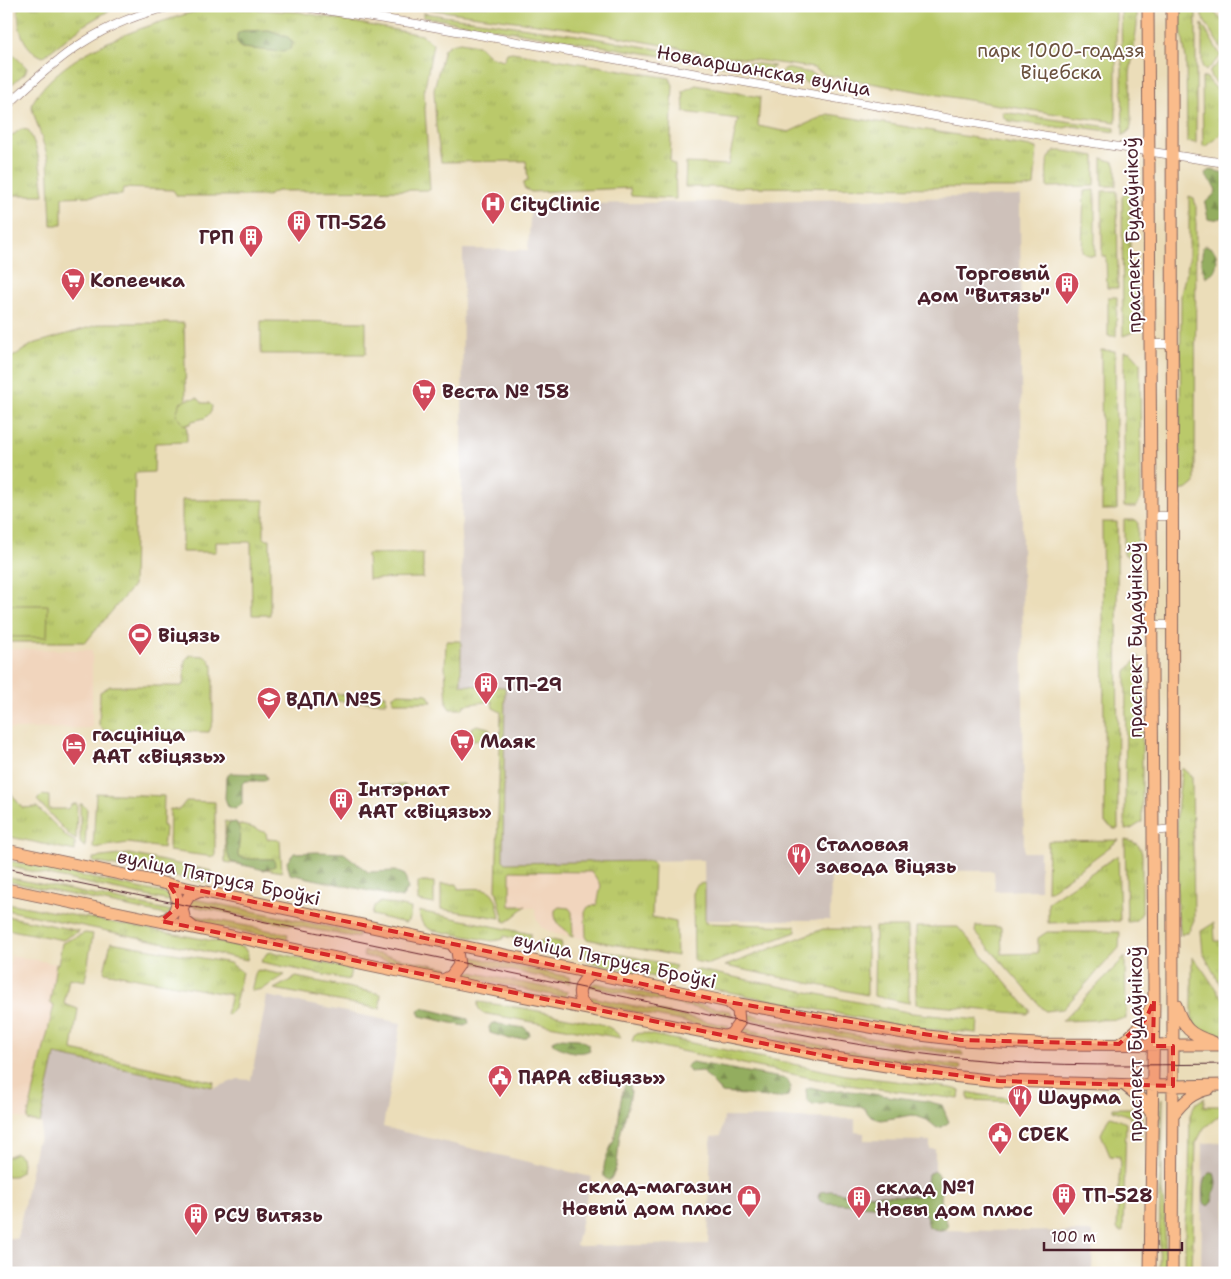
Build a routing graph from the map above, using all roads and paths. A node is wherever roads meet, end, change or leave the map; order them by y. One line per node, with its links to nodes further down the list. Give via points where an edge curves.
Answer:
1 (173, 6): 5 (street, via 132,18 94,35 47,68)
2 (298, 6): 6 (street, Новааршанская вуліца)
3 (1148, 6): 6 (main road, праспект Будаўнікоў)
4 (1172, 6): 7 (main road, праспект Будаўнікоў)
5 (6, 107)
6 (1148, 152): 7 (street, Новааршанская вуліца); 9 (main road, праспект Будаўнікоў)
7 (1172, 154): 8 (street, Новааршанская вуліца); 10 (main road, праспект Будаўнікоў)
8 (1225, 163)
9 (1150, 344): 10 (street); 11 (main road, праспект Будаўнікоў)
10 (1172, 344): 12 (main road, праспект Будаўнікоў)
11 (1152, 516): 12 (street); 13 (main road, праспект Будаўнікоў)
12 (1171, 516): 14 (main road, праспект Будаўнікоў)
13 (1152, 625): 14 (street); 16 (main road, праспект Будаўнікоў)
14 (1172, 625): 15 (main road, праспект Будаўнікоў)
15 (1173, 829): 16 (street); 26 (main road, праспект Будаўнікоў)
16 (1153, 830): 27 (main road, праспект Будаўнікоў)
17 (6, 850): 18 (main road, вуліца Пятруся Броўкі)
18 (169, 884): 20 (main road, вуліца Пятруся Броўкі); 21 (main road, via 177,897 177,907)
19 (6, 889): 21 (main road)
20 (201, 891): 22 (main road, via 188,896 182,908 185,921); 23 (main road, вуліца Пятруся Броўкі)
21 (162, 921): 22 (main road)
22 (196, 929): 25 (main road)
23 (451, 943): 24 (main road, вуліца Пятруся Броўкі); 25 (main road, via 459,955 459,964 451,976)
24 (596, 974): 28 (main road, вуліца Пятруся Броўкі); 29 (main road, via 583,980 579,989 582,1003)
25 (443, 980): 29 (main road)
26 (1173, 996): 32 (main road, via 1189,1032); 34 (main road, праспект Будаўнікоў)
27 (1154, 1000): 31 (main road, via 1146,1019); 33 (main road, праспект Будаўнікоў)
28 (728, 1002): 30 (main road, via 738,1010 739,1023 734,1031); 31 (main road, вуліца Пятруся Броўкі, via 961,1040)
29 (590, 1009): 30 (main road)
30 (722, 1037): 35 (main road, via 951,1076)
31 (1119, 1044): 33 (main road, вуліца Пятруся Броўкі)
32 (1224, 1045): 34 (main road, вуліца Пятруся Броўкі)
33 (1153, 1046): 34 (main road, вуліца Пятруся Броўкі); 36 (main road, праспект Будаўнікоў)
34 (1173, 1046): 38 (main road, праспект Будаўнікоў)
35 (1123, 1085): 36 (main road); 40 (main road, via 1142,1100)
36 (1153, 1085): 38 (main road); 40 (main road, праспект Будаўнікоў)
37 (1225, 1085): 38 (main road); 39 (main road, via 1200,1091)
38 (1173, 1086): 39 (main road, праспект Будаўнікоў)
39 (1173, 1115): 42 (main road, праспект Будаўнікоў)
40 (1153, 1116): 41 (main road, праспект Будаўнікоў)
41 (1150, 1273)
42 (1172, 1273)

